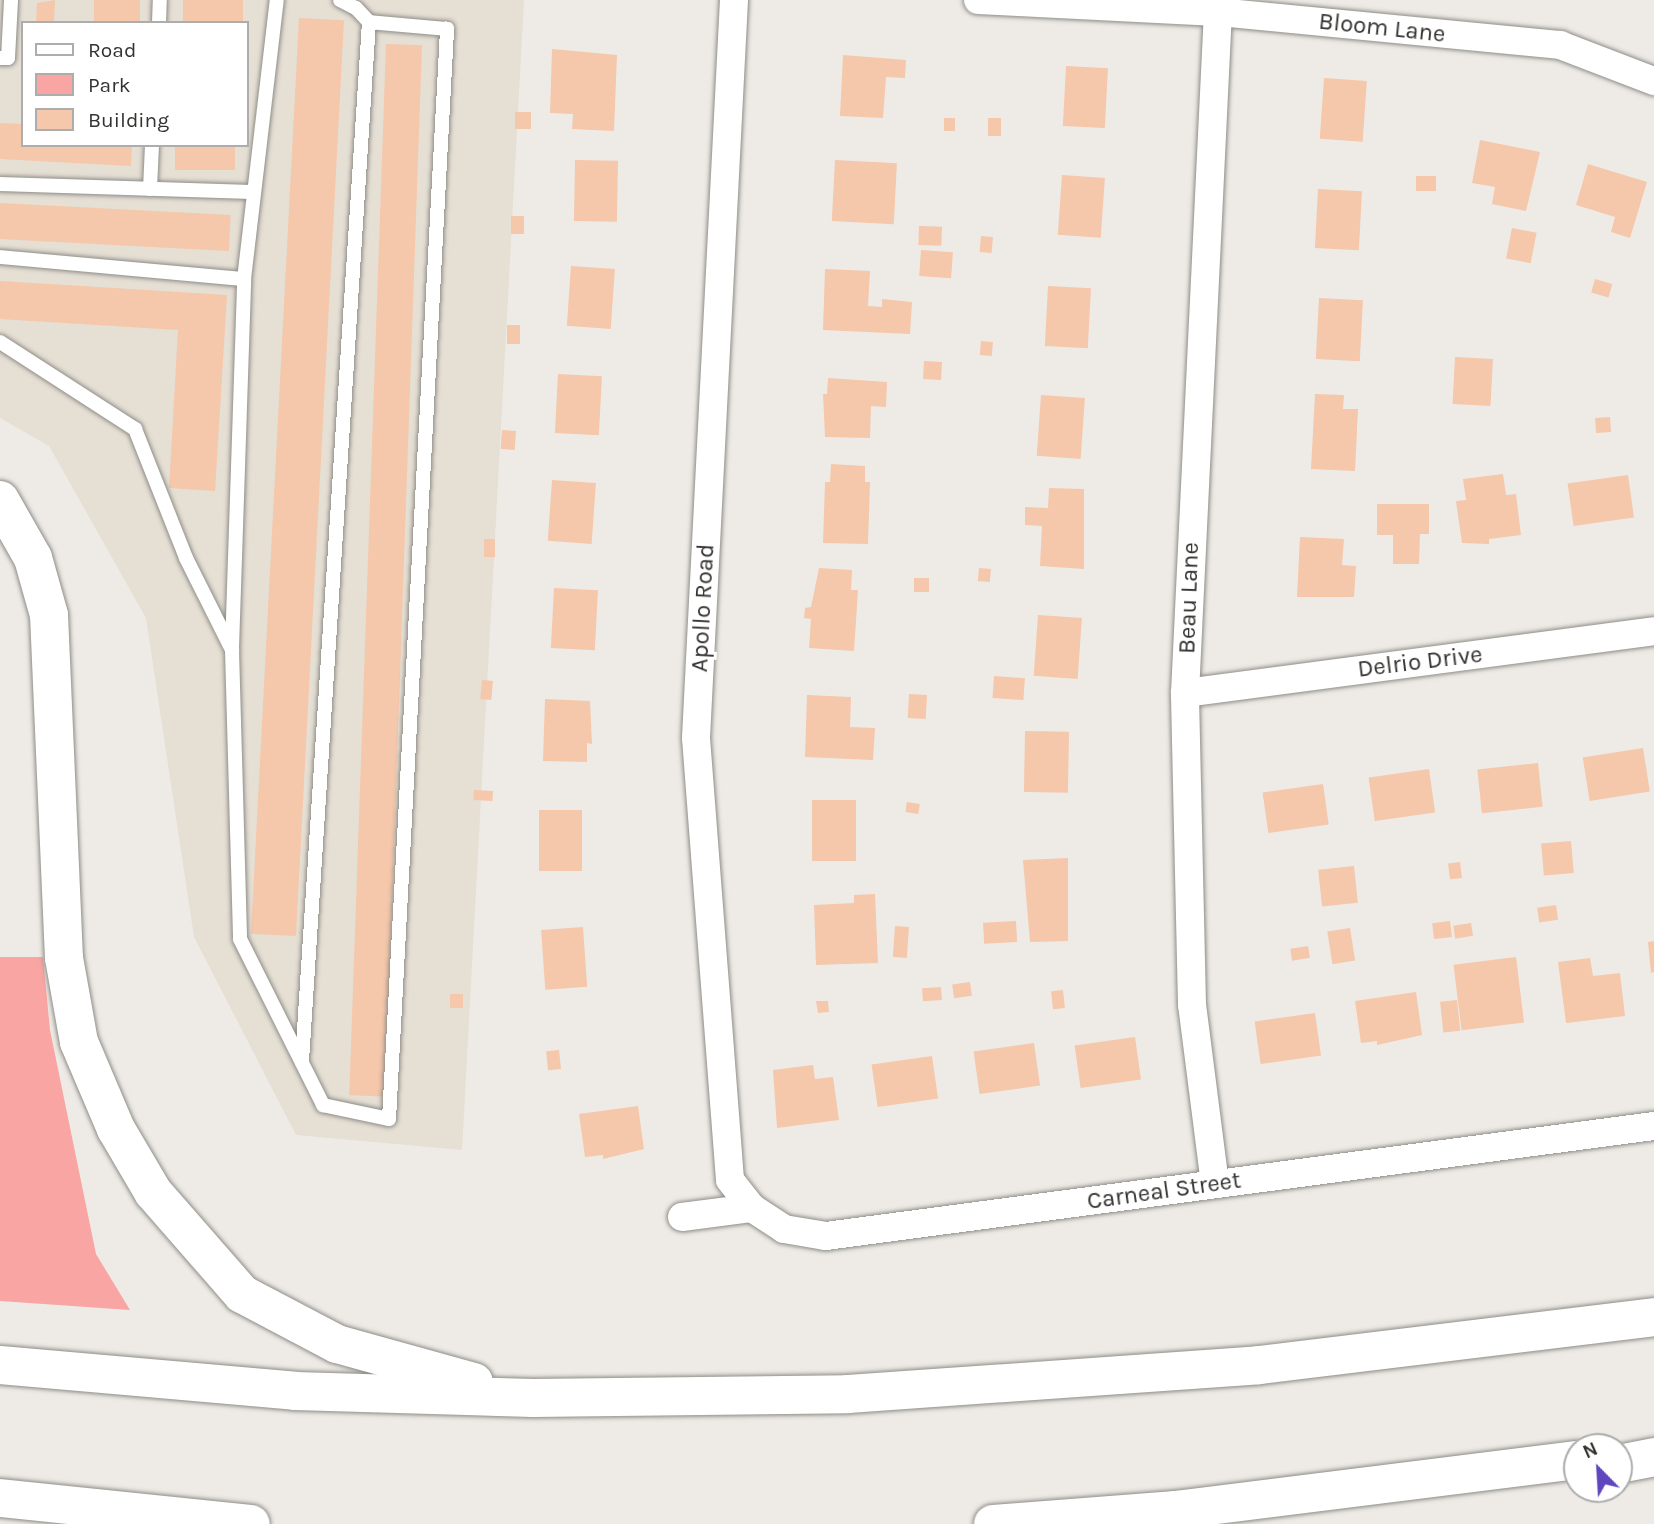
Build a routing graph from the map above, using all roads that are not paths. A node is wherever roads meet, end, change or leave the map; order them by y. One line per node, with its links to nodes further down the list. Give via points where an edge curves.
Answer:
1 (11, 0): 10 (lane, via 8,58)
2 (160, 0): 8 (lane)
3 (276, 0): 15 (lane)
4 (340, 0): 9 (lane)
5 (734, 0): 26 (street, Apollo Road, via 696,738 730,1180)
6 (978, 0): 7 (street, Bloom Lane)
7 (1218, 12): 11 (street, Bloom Lane, via 1560,45); 22 (street, Beau Lane)
8 (159, 21)
9 (369, 22): 23 (lane); 23 (lane, via 447,29 389,1119 323,1105)
10 (0, 58)
11 (1654, 80)
12 (152, 147): 14 (lane)
13 (0, 184): 14 (lane)
14 (150, 189): 15 (lane)
15 (252, 192): 17 (lane)
16 (0, 257): 17 (lane)
17 (244, 279): 21 (lane)
18 (0, 342): 21 (lane, via 135,429 186,558)
19 (0, 500): 30 (highway, via 33,558 48,615 64,958 79,1042 96,1089 153,1192 242,1294 337,1344)
20 (1654, 631): 22 (street, Delrio Drive)
21 (232, 650): 23 (lane, via 240,939)
22 (1185, 692): 25 (street, Beau Lane, via 1192,1005)
23 (302, 1062)
24 (1654, 1126): 25 (street, Carneal Street)
25 (1215, 1184): 26 (street, Carneal Street, via 826,1236 784,1229)
26 (752, 1208): 27 (street)
27 (681, 1217)
28 (1654, 1317): 30 (highway, via 1259,1365 848,1394)
29 (0, 1365): 30 (highway, via 295,1391)
30 (533, 1398)
31 (1654, 1450): 32 (highway)
32 (1633, 1452)
33 (1654, 1457): 34 (highway)
34 (1633, 1461)
35 (1563, 1462): 39 (highway, via 1176,1510)
36 (1563, 1474): 40 (highway)
37 (0, 1498): 38 (highway)
38 (251, 1524)
39 (993, 1524)
40 (1282, 1524)

